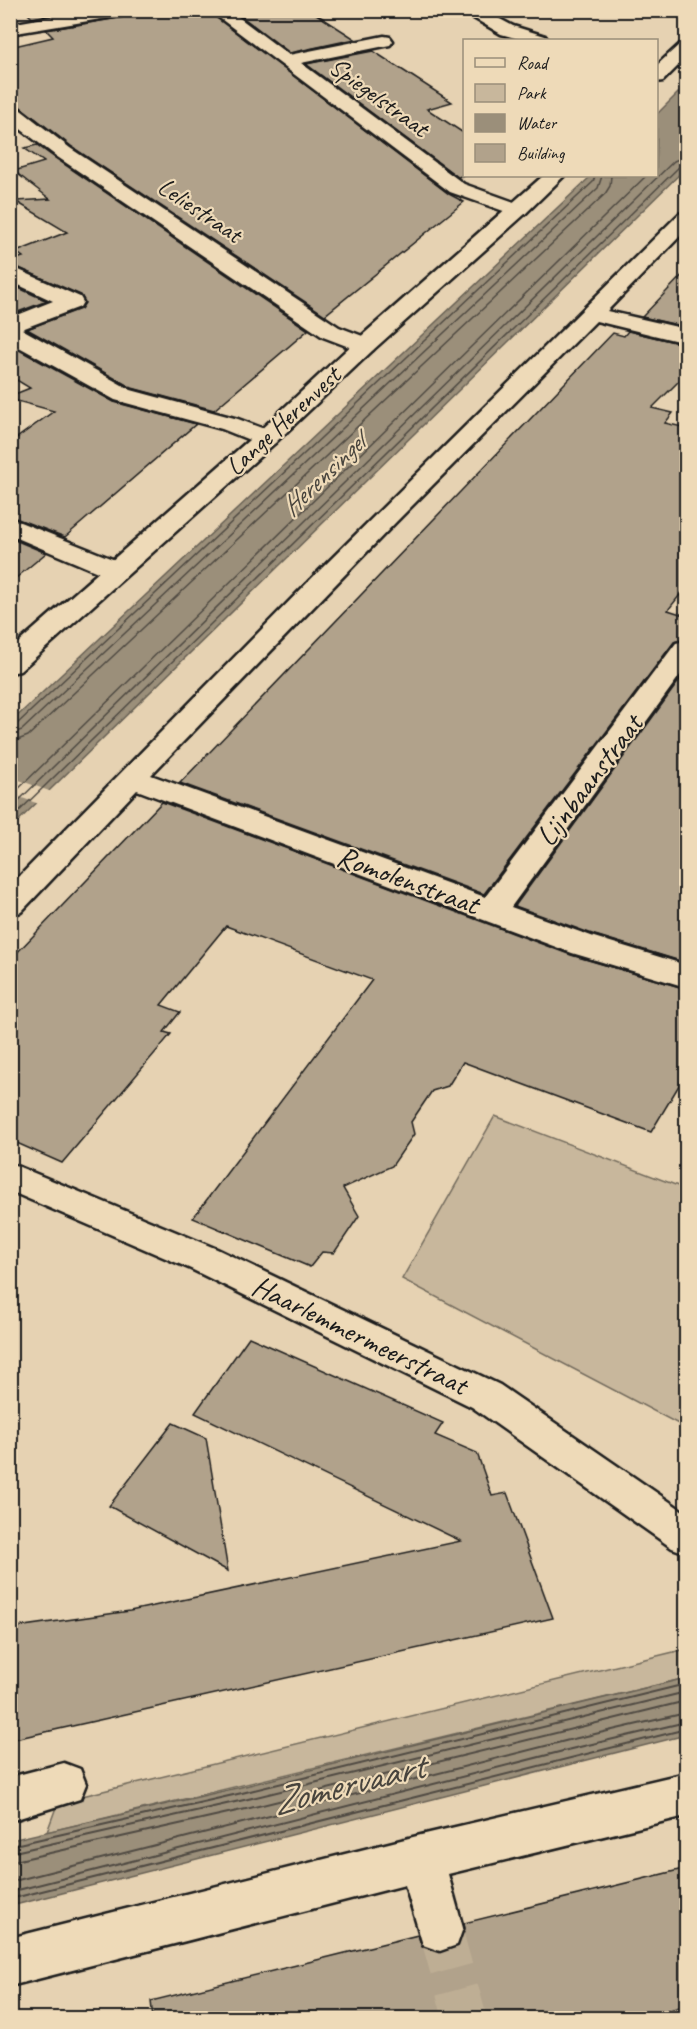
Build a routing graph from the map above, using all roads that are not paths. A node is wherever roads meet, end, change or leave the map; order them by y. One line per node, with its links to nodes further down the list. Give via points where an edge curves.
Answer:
1 (125, 10): 4 (street)
2 (217, 10): 8 (street, Spiegelstraat)
3 (468, 10): 5 (street, via 507,30)
4 (10, 29)
5 (536, 39)
6 (384, 41): 8 (street)
7 (687, 48): 9 (street)
8 (285, 61): 12 (street, Spiegelstraat, via 457,188)
9 (659, 72)
10 (10, 111): 19 (street, Leliestraat, via 63,152 331,332)
11 (553, 177): 12 (street, Lange Herenvest)
12 (518, 210): 19 (street, Lange Herenvest)
13 (687, 218): 15 (street)
14 (10, 272): 16 (street, via 72,302)
15 (593, 314): 18 (street); 25 (street, via 507,396)
16 (10, 327)
17 (10, 332): 20 (street, via 123,395 230,424)
18 (687, 336)
19 (365, 345): 20 (street, Lange Herenvest)
20 (266, 438): 22 (street, Lange Herenvest)
21 (10, 526): 22 (street)
22 (116, 570): 24 (street, Lange Herenvest)
23 (687, 649): 27 (street, Lijnbaanstraat)
24 (10, 665)
25 (132, 778): 26 (street); 27 (street, Romolenstraat)
26 (10, 905)
27 (491, 911): 28 (street, Romolenstraat, via 583,945)
28 (687, 976)
29 (10, 1176): 30 (street, Haarlemmermeerstraat, via 204,1259 486,1396)
30 (687, 1535)
31 (64, 1785): 33 (street)
32 (687, 1795): 34 (street)
33 (10, 1799)
34 (421, 1858): 35 (street); 36 (street)
35 (440, 1928)
36 (10, 1962)

